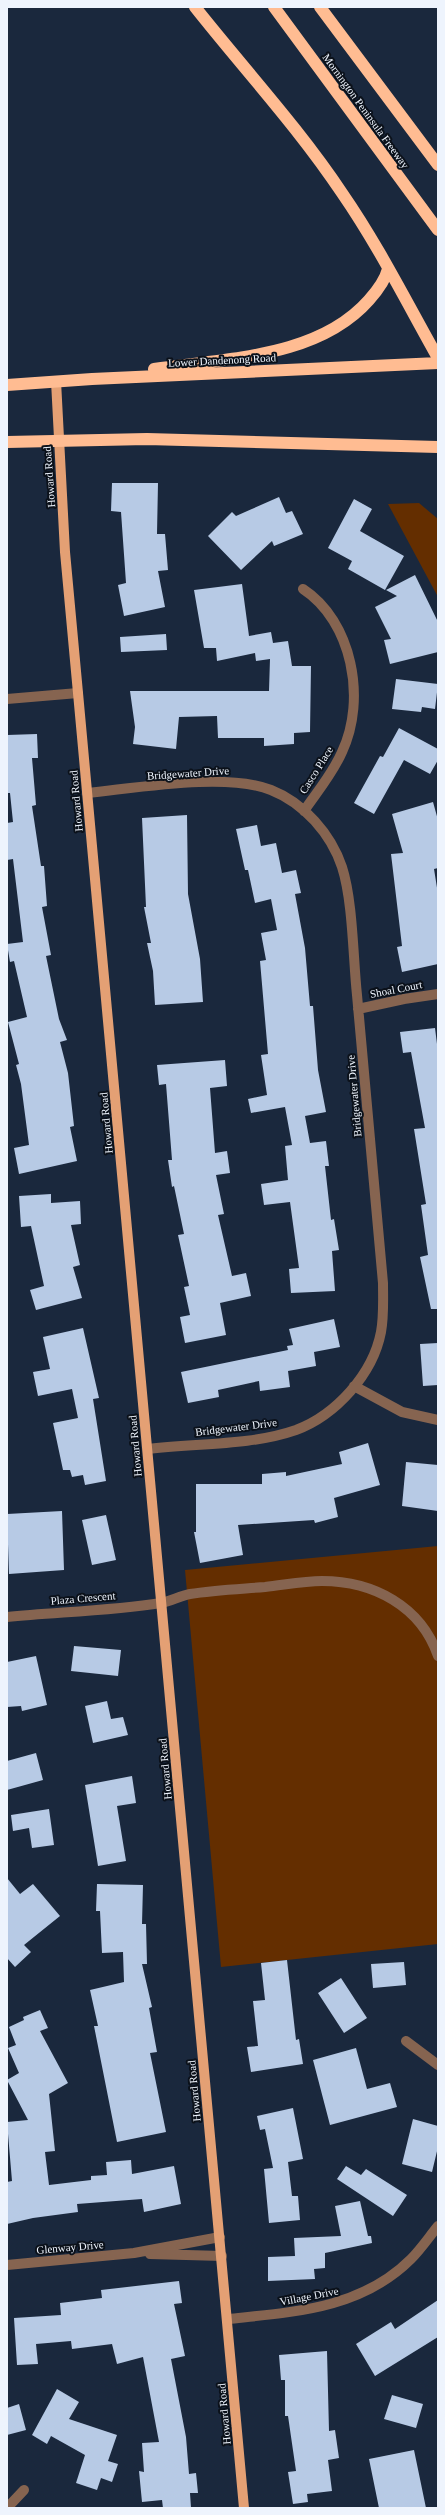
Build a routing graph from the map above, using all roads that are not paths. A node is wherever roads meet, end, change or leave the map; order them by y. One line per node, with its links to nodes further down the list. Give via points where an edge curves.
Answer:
1 (195, 7): 6 (highway, via 312,150 343,194)
2 (274, 7): 5 (highway, Mornington Peninsula Freeway)
3 (320, 7): 4 (highway)
4 (438, 166)
5 (438, 230)
6 (388, 269): 7 (highway); 9 (highway, via 378,289 359,311 310,342 270,352)
7 (438, 358)
8 (438, 363): 9 (highway, Lower Dandenong Road)
9 (92, 379): 10 (highway, Lower Dandenong Road)
10 (56, 381): 11 (highway, Lower Dandenong Road); 12 (main road, Howard Road)
11 (7, 385)
12 (58, 440): 13 (highway); 14 (highway, via 186,440); 16 (main road, Howard Road)
13 (7, 442)
14 (436, 450)
15 (303, 589): 19 (street, Casco Place, via 326,608 334,621 343,640 353,693 350,730 343,751)
16 (78, 693): 17 (street); 18 (main road, Howard Road)
17 (7, 699)
18 (87, 793): 19 (street, Bridgewater Drive, via 231,781 272,790); 24 (main road, Howard Road)
19 (304, 811): 21 (street, Bridgewater Drive, via 320,828 342,867)
20 (438, 994): 21 (street, Shoal Court, via 404,998)
21 (358, 1009): 22 (street, Bridgewater Drive, via 383,1283 383,1315 376,1348)
22 (354, 1386): 23 (street, via 402,1412); 24 (street, Bridgewater Drive, via 336,1406 297,1429 256,1439)
23 (438, 1420)
24 (148, 1449): 25 (main road, Howard Road)
25 (162, 1603): 26 (street, Plaza Crescent); 27 (street, Plaza Crescent, via 189,1594 321,1581 364,1586 385,1594 416,1617); 31 (main road, Howard Road)
26 (7, 1617)
27 (438, 1656)
28 (406, 2041): 29 (street)
29 (438, 2066)
30 (438, 2226): 35 (street, Village Drive, via 396,2273 362,2294 310,2310)
31 (220, 2238): 32 (street, Glenway Drive); 33 (main road, Howard Road)
32 (134, 2253): 33 (street, Glenway Drive); 34 (street, Glenway Drive)
33 (222, 2256): 35 (main road, Howard Road)
34 (7, 2265)
35 (228, 2319): 38 (main road, Howard Road)
36 (24, 2490): 37 (street)
37 (7, 2508)
38 (244, 2508)

